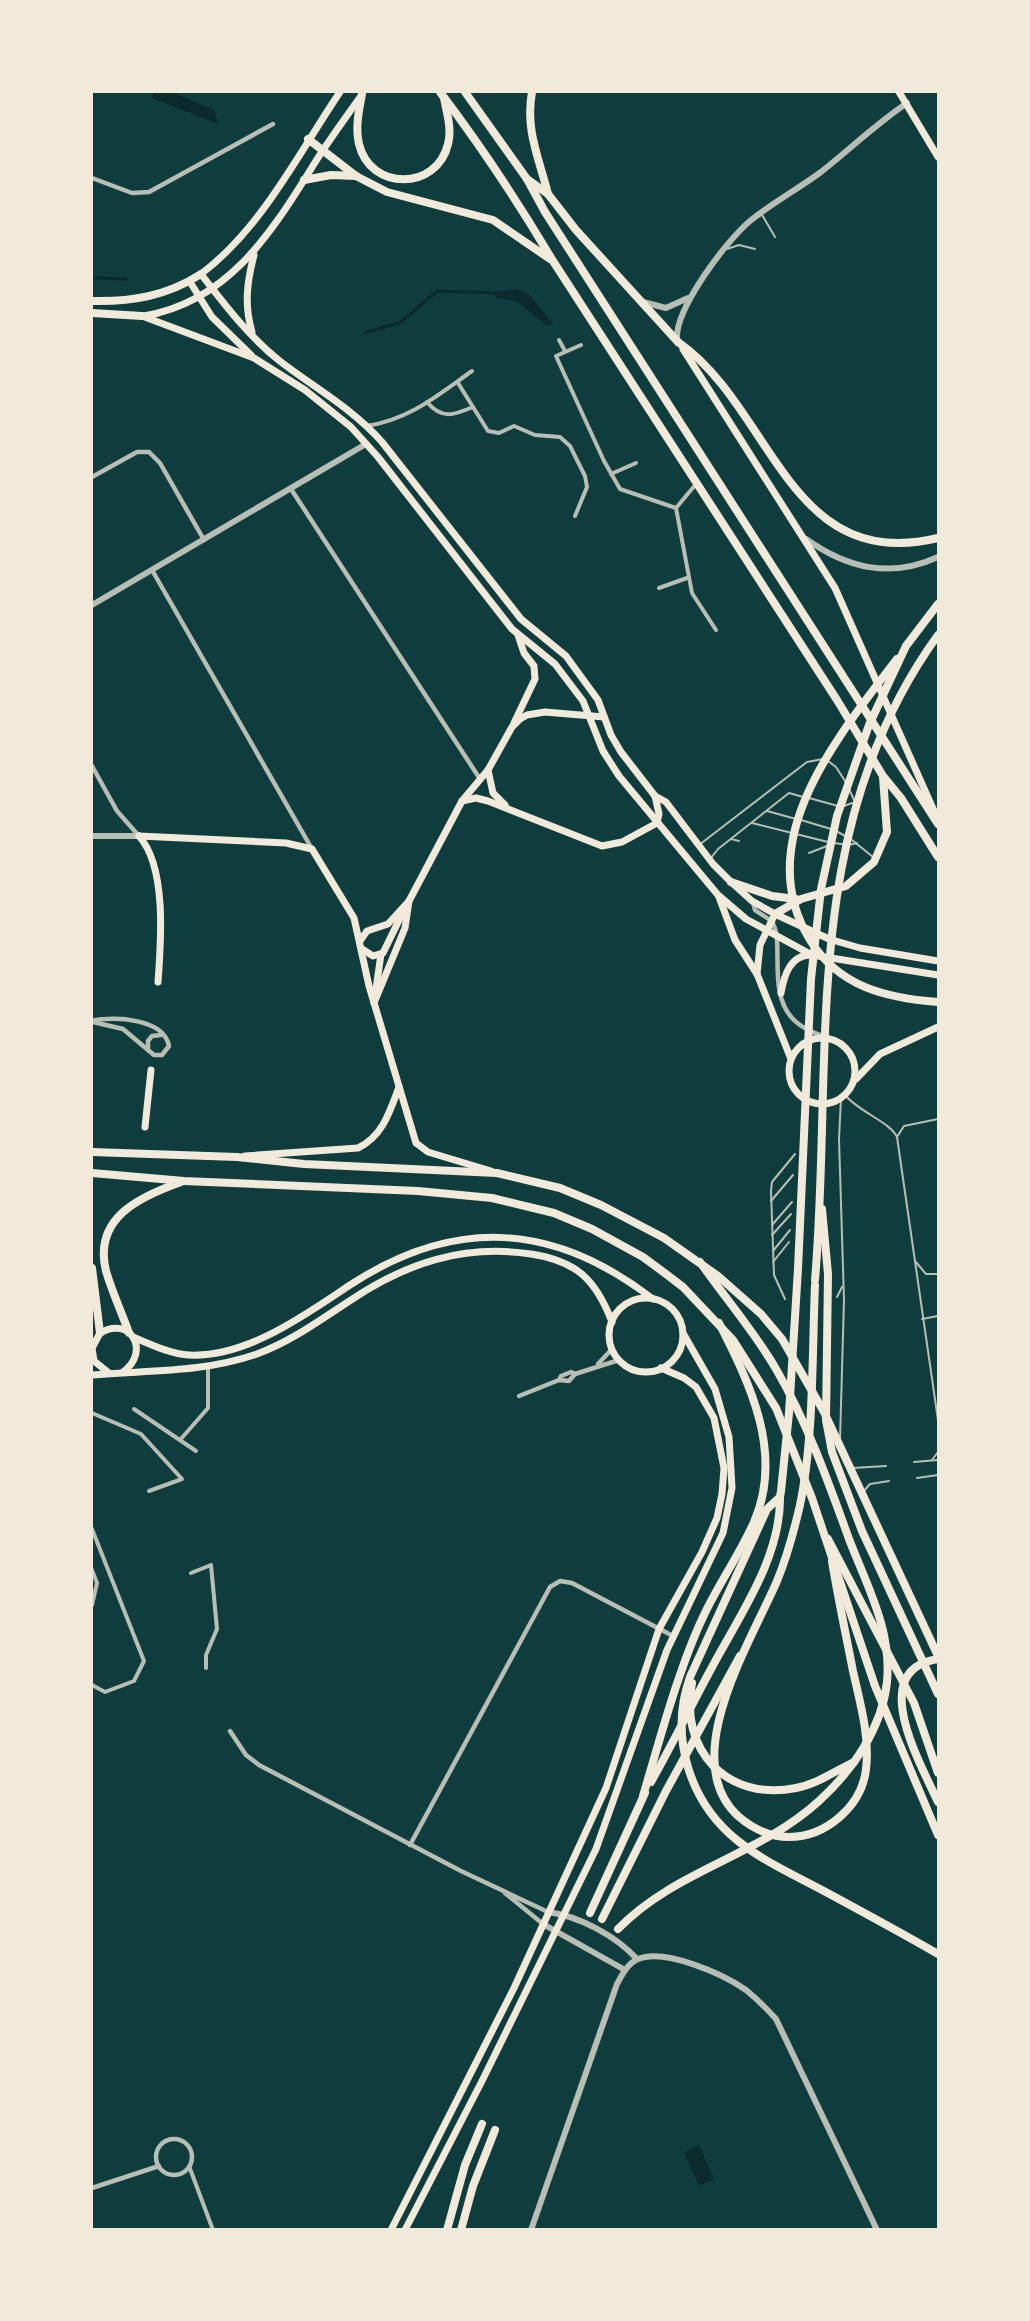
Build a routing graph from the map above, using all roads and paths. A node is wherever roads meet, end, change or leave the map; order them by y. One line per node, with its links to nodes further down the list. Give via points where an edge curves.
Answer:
1 (340, 92): 9 (main road)
2 (465, 92): 14 (main road)
3 (532, 92): 16 (main road, via 531,137)
4 (899, 92): 7 (main road)
5 (363, 93): 6 (main road, via 357,127 363,155 380,173 402,180 426,174 444,156 450,130); 10 (main road)
6 (442, 94): 22 (main road, via 514,195)
7 (907, 103): 11 (main road); 17 (street)
8 (273, 124): 13 (street, via 149,192 132,193)
9 (308, 139): 10 (main road); 23 (main road, via 248,230 227,254)
10 (324, 150): 12 (main road); 15 (main road)
11 (939, 157)
12 (356, 176): 15 (main road); 22 (main road, via 387,192 493,219)
13 (92, 178)
14 (526, 179): 16 (main road); 75 (main road)
15 (304, 180): 21 (main road)
16 (548, 194): 29 (main road)
17 (761, 213): 18 (lane); 20 (street, via 745,225)
18 (775, 237)
19 (755, 249): 20 (lane, via 739,245)
20 (725, 251): 26 (street)
21 (255, 252): 25 (main road); 32 (main road, via 246,284 247,313)
22 (553, 261): 47 (main road)
23 (201, 274): 24 (main road); 25 (main road)
24 (190, 282): 27 (main road); 28 (main road, via 150,297)
25 (213, 290): 27 (main road); 32 (main road)
26 (691, 296): 29 (street, via 666,308); 34 (street, via 679,319)
27 (199, 298): 31 (main road); 37 (main road, via 212,317)
28 (92, 301)
29 (643, 302): 34 (main road)
30 (92, 313): 31 (main road)
31 (142, 316): 37 (main road)
32 (254, 337): 42 (main road)
33 (559, 340): 36 (street)
34 (677, 340): 51 (main road, via 704,362 744,412 790,485 809,505 833,523 880,542); 52 (main road)
35 (581, 345): 36 (street)
36 (565, 351): 45 (street, via 556,356)
37 (254, 358): 43 (main road, via 305,390)
38 (472, 371): 39 (street)
39 (458, 383): 40 (street); 41 (street)
40 (427, 402): 41 (street, via 446,416); 42 (street, via 392,421)
41 (473, 407): 50 (street, via 492,433 514,426 567,442 587,481)
42 (366, 426): 43 (main road); 65 (main road, via 382,441 521,619 566,656 593,692)
43 (366, 444): 48 (street); 61 (main road)
44 (636, 463): 45 (street)
45 (611, 474): 49 (street, via 620,489)
46 (92, 477): 53 (street, via 136,452 149,452 160,463)
47 (696, 484): 49 (street); 69 (main road)
48 (291, 489): 53 (street); 70 (street)
49 (676, 508): 56 (street)
50 (575, 516)
51 (939, 538)
52 (806, 539): 54 (street, via 838,559 868,567 910,567); 75 (main road, via 835,588)
53 (204, 540): 55 (street)
54 (939, 557)
55 (152, 570): 59 (street); 85 (street)
56 (687, 578): 57 (street); 60 (street)
57 (659, 588)
58 (939, 604): 63 (main road)
59 (92, 605)
60 (716, 630)
61 (518, 635): 64 (main road, via 555,664); 66 (main road, via 536,672)
62 (939, 635): 130 (main road, via 915,670 883,732 864,782 840,870 827,981)
63 (906, 646): 108 (main road, via 821,767 800,812 789,861 793,901 802,926 812,943 842,975 884,995); 182 (main road, via 850,775 821,889 810,988 789,1413)
64 (590, 715): 65 (main road); 66 (main road, via 536,713); 76 (main road, via 609,761)
65 (604, 717): 71 (main road, via 616,744)
66 (512, 727): 68 (main road)
67 (92, 766): 79 (street, via 117,811)
68 (488, 770): 70 (main road); 73 (main road, via 493,793)
69 (883, 776): 87 (main road); 89 (main road, via 887,832)
70 (480, 779): 72 (main road)
71 (655, 796): 76 (main road); 84 (main road, via 666,802)
72 (462, 801): 73 (main road, via 476,798); 93 (main road)
73 (513, 810): 76 (main road, via 602,846 622,842)
74 (767, 811): 77 (lane); 83 (lane, via 828,828); 84 (lane, via 789,793 837,806 853,804 855,800 833,764 816,758)
75 (939, 822)
76 (657, 823): 91 (main road)
77 (751, 823): 80 (lane); 82 (lane)
78 (92, 836): 79 (street)
79 (139, 836): 85 (main road, via 286,843); 106 (main road, via 149,847 155,874 160,928)
80 (732, 838): 81 (lane); 88 (lane)
81 (740, 841)
82 (836, 843): 83 (lane); 86 (lane)
83 (857, 843): 89 (lane, via 869,851)
84 (699, 844): 88 (main road)
85 (312, 849): 94 (main road)
86 (809, 853)
87 (939, 857)
88 (710, 859): 90 (main road)
89 (874, 862): 92 (main road, via 846,886)
90 (731, 882): 92 (main road, via 772,896); 95 (main road)
91 (718, 895): 97 (main road); 104 (main road, via 735,940)
92 (801, 899): 95 (main road)
93 (409, 901): 96 (main road, via 388,924); 99 (main road); 109 (main road, via 405,928)
94 (354, 918): 96 (main road); 100 (main road)
95 (773, 918): 97 (main road); 98 (street); 103 (main road, via 846,944)
96 (374, 929): 99 (main road, via 383,933); 100 (main road, via 363,934)
97 (765, 931): 98 (main road); 104 (main road)
98 (778, 938): 102 (main road); 107 (street, via 776,976)
99 (387, 944): 101 (main road)
100 (361, 946): 101 (main road, via 369,956); 109 (main road)
101 (381, 954): 109 (main road)
102 (812, 955): 105 (main road); 107 (main road, via 791,963)
103 (939, 961)
104 (757, 974): 115 (main road)
105 (939, 975)
106 (158, 982)
107 (781, 993): 113 (street, via 793,1020)
108 (939, 1002)
109 (374, 1003): 118 (main road)
110 (92, 1021): 112 (street, via 135,1020); 114 (street, via 123,1029)
111 (939, 1027): 117 (main road, via 880,1054)
112 (161, 1035): 114 (street, via 150,1038); 114 (street, via 168,1043 166,1053 157,1056)
113 (830, 1039): 115 (main road, via 804,1043); 117 (main road, via 852,1057)
114 (148, 1050)
115 (791, 1059): 119 (main road, via 791,1082 801,1096 818,1104)
116 (151, 1070): 121 (main road)
117 (854, 1080): 119 (main road)
118 (399, 1087): 125 (main road, via 382,1128 358,1148); 127 (main road, via 420,1149)
119 (843, 1096): 122 (lane, via 894,1130); 144 (lane, via 839,1139)
120 (939, 1119): 122 (lane, via 904,1126)
121 (145, 1127)
122 (897, 1137): 139 (lane)
123 (92, 1152): 125 (main road)
124 (795, 1154): 131 (lane, via 772,1182)
125 (237, 1157): 127 (main road)
126 (92, 1173): 129 (main road)
127 (497, 1173): 140 (main road, via 560,1188 601,1205)
128 (793, 1175): 131 (lane)
129 (184, 1181): 151 (main road, via 418,1191 531,1206 598,1232 643,1257 683,1287); 154 (main road, via 130,1205 107,1237 106,1269)
130 (820, 1191): 192 (main road, via 801,1501 778,1579); 197 (main road, via 828,1274 829,1441 862,1531)
131 (771, 1201): 134 (lane)
132 (792, 1202): 134 (lane)
133 (791, 1214): 136 (lane)
134 (772, 1225): 136 (lane)
135 (790, 1230): 138 (lane)
136 (772, 1235): 138 (lane)
137 (789, 1242): 141 (lane)
138 (773, 1251): 141 (lane)
139 (913, 1258): 143 (lane, via 926,1274); 149 (lane)
140 (700, 1262): 169 (main road, via 745,1299 782,1339); 199 (highway, via 777,1370 805,1425 876,1603 887,1653 887,1682 880,1714)
141 (773, 1262): 147 (lane, via 775,1281)
142 (92, 1268): 152 (main road)
143 (939, 1274)
144 (842, 1287): 145 (lane); 169 (lane)
145 (837, 1297)
146 (653, 1299): 150 (main road, via 633,1300 624,1305); 153 (main road, via 663,1302 677,1315); 154 (main road, via 610,1268 569,1250 526,1240 474,1239 428,1247 396,1259 290,1324 243,1345 189,1355)
147 (785, 1299)
148 (939, 1316): 149 (lane)
149 (922, 1319): 167 (lane)
150 (612, 1322): 156 (main road); 159 (main road, via 594,1284 564,1264 510,1252 461,1253 406,1269 270,1349)
151 (719, 1323): 183 (main road, via 776,1408); 201 (highway, via 754,1396 765,1447 764,1488 754,1522 690,1649)
152 (100, 1333): 154 (main road, via 118,1328); 155 (main road)
153 (683, 1333): 160 (main road, via 675,1358); 191 (main road, via 719,1402 729,1437 732,1473 723,1533)
154 (131, 1335): 161 (main road, via 136,1356)
155 (93, 1343): 162 (main road, via 94,1361)
156 (612, 1349): 157 (main road); 158 (street)
157 (620, 1360): 158 (street); 160 (main road, via 639,1371)
158 (596, 1366): 164 (street, via 575,1374 569,1381 560,1380)
159 (208, 1367): 161 (main road); 168 (street, via 207,1408)
160 (661, 1368): 190 (main road, via 690,1382 706,1399 718,1430 724,1468 721,1500 712,1530)
161 (123, 1372): 162 (main road)
162 (109, 1373): 163 (main road)
163 (92, 1375)
164 (519, 1396)
165 (134, 1409): 168 (street)
166 (92, 1413): 180 (street, via 141,1434 182,1479)
167 (939, 1420)
168 (180, 1440): 170 (street)
169 (840, 1445): 176 (main road)
170 (196, 1451)
171 (939, 1452): 172 (lane)
172 (932, 1460): 173 (lane); 174 (lane)
173 (939, 1460)
174 (914, 1462)
175 (886, 1466): 176 (lane)
176 (850, 1467): 181 (main road)
177 (939, 1475): 178 (lane)
178 (917, 1478)
179 (889, 1481): 181 (lane, via 870,1484)
180 (149, 1491)
181 (862, 1494): 193 (main road)
182 (780, 1497): 194 (main road, via 767,1509); 201 (highway, via 776,1532 759,1578)
183 (820, 1525): 186 (main road); 200 (main road, via 914,1703)
184 (92, 1529): 185 (street)
185 (93, 1537): 196 (street, via 144,1661 134,1681 105,1692)
186 (832, 1561): 192 (main road, via 864,1722 866,1768 852,1804 814,1834 770,1834 749,1825 723,1796 716,1768 716,1740); 203 (main road, via 875,1686)
187 (92, 1570): 189 (street, via 97,1583)
188 (191, 1573): 195 (street, via 211,1565 217,1629 206,1655)
189 (92, 1605)
190 (659, 1629): 191 (street); 204 (street, via 572,1583 560,1581 549,1587); 206 (main road, via 606,1788)
191 (673, 1636): 208 (main road, via 608,1821)
192 (740, 1656): 209 (highway)
193 (939, 1657): 202 (main road, via 914,1670 901,1700 907,1732)
194 (697, 1661): 199 (main road, via 690,1698 692,1731 704,1755 725,1776 756,1789 789,1790 817,1782); 213 (main road, via 683,1701 681,1736 693,1782 714,1818 765,1860)
195 (206, 1668)
196 (92, 1685)
197 (939, 1694)
198 (230, 1731): 204 (street, via 246,1755 259,1765)
199 (854, 1761): 211 (highway, via 827,1794 791,1824 674,1885 637,1910)
200 (939, 1773)
201 (643, 1796): 207 (highway)
202 (939, 1802)
203 (939, 1834)
204 (410, 1845): 205 (street)
205 (502, 1890): 206 (street); 210 (street)
206 (548, 1912): 208 (street); 210 (main road)
207 (590, 1912)
208 (565, 1914): 212 (main road); 214 (street, via 617,1941)
209 (602, 1919)
210 (543, 1924): 212 (street); 222 (main road, via 504,2012)
211 (618, 1929)
212 (555, 1933): 215 (street); 223 (main road)
213 (939, 1954)
214 (637, 1959): 215 (street); 227 (street, via 672,1958 725,1979 748,1992 776,2019)
215 (625, 1970): 226 (street, via 611,1999)
216 (482, 2124): 224 (highway, via 465,2164)
217 (495, 2130): 225 (highway)
218 (159, 2166): 219 (street, via 173,2175); 219 (street, via 159,2149 173,2140 188,2147 192,2157); 220 (street)
219 (189, 2166): 221 (street)
220 (92, 2188)
221 (213, 2229)
222 (391, 2229)
223 (405, 2229)
224 (447, 2229)
225 (461, 2229)
226 (531, 2229)
227 (877, 2229)

